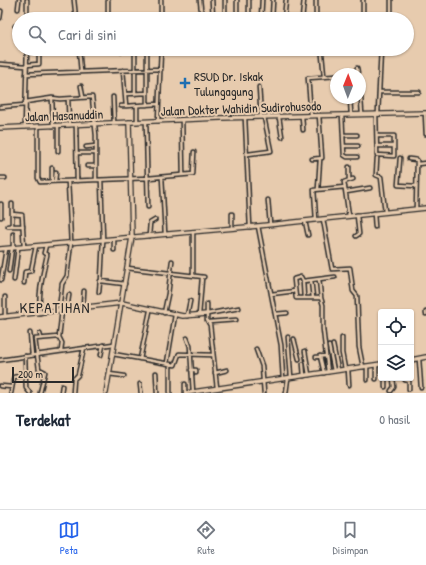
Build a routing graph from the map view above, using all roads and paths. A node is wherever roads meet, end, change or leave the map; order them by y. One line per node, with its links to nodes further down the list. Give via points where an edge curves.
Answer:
1 (18, 0): 18 (street)
2 (27, 0): 20 (street)
3 (74, 0): 21 (street)
4 (108, 0): 22 (street)
5 (162, 0): 23 (street)
6 (200, 0): 24 (street)
7 (212, 0): 25 (street)
8 (225, 0): 26 (street)
9 (237, 0): 27 (street)
10 (249, 0): 28 (street)
11 (262, 0): 29 (street)
12 (273, 0): 30 (street)
13 (286, 0): 31 (street)
14 (304, 0): 32 (street)
15 (316, 0): 33 (street)
16 (363, 0): 34 (street)
17 (391, 0): 35 (street)
18 (18, 9)
19 (1, 11): 36 (street)
20 (27, 12)
21 (75, 12)
22 (108, 12)
23 (162, 12)
24 (201, 12)
25 (213, 12)
26 (225, 12)
27 (237, 12)
28 (250, 12)
29 (261, 12)
30 (272, 12)
31 (285, 12)
32 (303, 12)
33 (316, 12)
34 (363, 12)
35 (391, 12)
36 (0, 18)
37 (27, 56): 46 (street)
38 (39, 56): 46 (street, via 39,64)
39 (80, 56): 51 (street)
40 (135, 56): 50 (street)
41 (147, 56): 47 (street)
42 (161, 56): 48 (street)
43 (322, 56): 53 (street)
44 (381, 56): 57 (street)
45 (0, 64): 46 (street)
46 (26, 65): 52 (street)
47 (147, 69): 48 (street); 50 (street); 59 (street)
48 (161, 69): 87 (street)
49 (123, 70): 50 (street); 51 (street); 60 (street)
50 (134, 70): 61 (street)
51 (81, 72): 52 (street)
52 (26, 74): 66 (street)
53 (324, 76): 54 (street); 80 (street, via 308,78)
54 (330, 76)
55 (81, 86): 62 (street)
56 (259, 86): 83 (street)
57 (380, 92): 58 (street); 79 (street)
58 (419, 92)
59 (147, 93): 61 (street); 70 (street)
60 (125, 94): 61 (street); 72 (street)
61 (135, 94)
62 (83, 97): 65 (street); 91 (street, via 92,97)
63 (113, 97): 92 (street)
64 (52, 98): 65 (street); 66 (street); 96 (street)
65 (68, 99): 93 (street)
66 (25, 103): 74 (street); 98 (street)
67 (158, 104): 70 (street)
68 (350, 104): 77 (street)
69 (361, 104): 78 (street)
70 (147, 105): 73 (street)
71 (121, 106): 72 (street)
72 (126, 106): 73 (street)
73 (137, 106): 89 (street)
74 (0, 107)
75 (426, 113): 79 (street, Jalan Dokter Wahidin Sudirohusodo); 101 (street)
76 (342, 114): 77 (street, Jalan Dokter Wahidin Sudirohusodo); 81 (street, Jalan Dokter Wahidin Sudirohusodo); 102 (street)
77 (351, 114): 78 (street, Jalan Dokter Wahidin Sudirohusodo)
78 (362, 114): 79 (street, Jalan Dokter Wahidin Sudirohusodo)
79 (377, 114): 104 (street)
80 (311, 115): 81 (street, Jalan Dokter Wahidin Sudirohusodo); 82 (street, Jalan Dokter Wahidin Sudirohusodo)
81 (319, 115): 121 (street, via 322,157)
82 (302, 116): 84 (street, Jalan Dokter Wahidin Sudirohusodo); 100 (street)
83 (263, 117): 84 (street, Jalan Dokter Wahidin Sudirohusodo); 85 (street, Jalan Dokter Wahidin Sudirohusodo); 116 (street, via 270,151)
84 (279, 117): 105 (street)
85 (245, 118): 86 (street, Jalan Dokter Wahidin Sudirohusodo); 116 (street)
86 (182, 120): 87 (street, Jalan Dokter Wahidin Sudirohusodo); 130 (street)
87 (158, 121): 90 (street, Jalan Dokter Wahidin Sudirohusodo)
88 (129, 122): 89 (street, Jalan Dokter Wahidin Sudirohusodo); 92 (street, Jalan Hasanuddin); 135 (street)
89 (137, 122): 90 (street, Jalan Dokter Wahidin Sudirohusodo)
90 (146, 122): 134 (street)
91 (95, 124): 92 (street, Jalan Hasanuddin); 94 (street, Jalan Hasanuddin); 106 (street)
92 (114, 124)
93 (69, 125): 94 (street, Jalan Hasanuddin); 97 (street, Jalan Hasanuddin)
94 (76, 125): 114 (street)
95 (38, 126): 96 (street, Jalan Hasanuddin); 98 (street, Jalan Hasanuddin); 138 (street, via 38,180)
96 (53, 126): 97 (street, Jalan Hasanuddin)
97 (58, 126): 112 (street)
98 (25, 127): 99 (street, Jalan Hasanuddin)
99 (0, 128)
100 (303, 130)
101 (426, 134)
102 (344, 135): 103 (street); 107 (street)
103 (358, 135)
104 (377, 136): 109 (street); 110 (street, via 394,136)
105 (282, 137)
106 (96, 146): 111 (street); 115 (street)
107 (344, 146): 108 (street); 117 (street, via 345,156)
108 (358, 146)
109 (377, 146): 110 (street); 110 (street, via 378,156 394,156)
110 (394, 146)
111 (86, 147)
112 (58, 151)
113 (194, 152): 130 (street, via 194,174)
114 (77, 153): 115 (street); 141 (street)
115 (96, 153): 126 (street)
116 (248, 154): 170 (street)
117 (357, 158)
118 (377, 158): 154 (street, via 376,175 381,177)
119 (400, 158): 142 (street, via 398,185)
120 (312, 159): 121 (street)
121 (320, 159): 145 (street)
122 (409, 159): 123 (street, via 417,160)
123 (417, 164): 124 (street); 142 (street)
124 (426, 164)
125 (87, 166): 126 (street)
126 (96, 166): 136 (street)
127 (349, 167): 143 (street, via 351,179 344,182)
128 (52, 168): 138 (street)
129 (56, 172): 139 (street)
130 (183, 176): 131 (street)
131 (162, 177): 134 (street); 175 (street)
132 (0, 178): 133 (street)
133 (4, 178)
134 (148, 178): 135 (street); 150 (street)
135 (130, 179): 137 (street); 179 (street)
136 (96, 180): 137 (street); 141 (street)
137 (101, 180): 181 (street)
138 (52, 181): 139 (street)
139 (56, 181): 140 (street)
140 (68, 181): 141 (street); 182 (street)
141 (77, 181)
142 (416, 186): 153 (street)
143 (345, 187): 145 (street); 146 (street)
144 (370, 188): 146 (street)
145 (318, 189): 163 (street, via 314,190)
146 (346, 192): 159 (street)
147 (268, 200): 165 (street)
148 (1, 204): 151 (street)
149 (12, 204): 156 (street)
150 (148, 207)
151 (0, 208): 160 (street)
152 (426, 208): 153 (street)
153 (416, 209): 154 (street)
154 (385, 212): 155 (street)
155 (374, 213): 158 (street); 172 (street)
156 (12, 214): 167 (street); 168 (street, via 22,216)
157 (232, 214): 171 (street)
158 (357, 215): 159 (street); 178 (street, via 359,234)
159 (349, 216): 161 (street)
160 (1, 217)
161 (323, 219): 163 (street); 270 (street, via 332,269 350,268 353,291 357,296 359,347)
162 (156, 220): 177 (street, via 150,223)
163 (316, 220): 164 (street)
164 (305, 221): 165 (street); 176 (street)
165 (270, 224): 169 (street)
166 (8, 226): 167 (street)
167 (12, 226): 168 (street)
168 (23, 226): 185 (street)
169 (258, 226): 170 (street); 207 (street)
170 (250, 227): 171 (street)
171 (232, 228): 173 (street)
172 (375, 228)
173 (193, 231): 175 (street); 194 (street)
174 (13, 234): 186 (street)
175 (165, 234): 177 (street)
176 (308, 235)
177 (149, 236): 179 (street)
178 (356, 236)
179 (132, 237): 180 (street); 191 (street)
180 (114, 239): 181 (street); 189 (street)
181 (103, 240): 182 (street); 200 (street)
182 (71, 243): 183 (street); 219 (street, via 67,276 62,284)
183 (46, 245): 184 (street); 221 (street, via 44,253 47,255 38,304)
184 (36, 246): 185 (street); 202 (street, via 32,271 25,272)
185 (24, 247): 186 (street)
186 (14, 248): 188 (street); 192 (street); 198 (street)
187 (0, 249): 188 (street)
188 (6, 249): 197 (street)
189 (114, 250)
190 (172, 261): 193 (street)
191 (127, 268): 193 (street); 203 (street)
192 (9, 271)
193 (172, 272): 194 (street); 222 (street)
194 (193, 275): 227 (street, via 203,277)
195 (335, 277): 196 (street)
196 (319, 279): 199 (street); 212 (street)
197 (1, 280)
198 (14, 280)
199 (311, 280): 201 (street); 211 (street)
200 (101, 281): 203 (street); 206 (street)
201 (303, 281): 205 (street, via 301,277 293,279); 210 (street)
202 (24, 283)
203 (125, 284): 214 (street)
204 (84, 291): 216 (street)
205 (295, 291): 207 (street); 210 (street, via 296,298)
206 (99, 292)
207 (271, 294): 225 (street)
208 (69, 295): 218 (street)
209 (5, 297): 229 (street)
210 (304, 298): 211 (street)
211 (313, 298): 212 (street)
212 (321, 298): 259 (street)
213 (190, 301): 230 (street)
214 (122, 303): 216 (street); 220 (street); 241 (street)
215 (207, 304): 224 (street)
216 (83, 308): 218 (street)
217 (239, 308): 224 (street)
218 (67, 310): 219 (street)
219 (60, 311): 221 (street); 235 (street)
220 (150, 311): 222 (street); 263 (street)
221 (40, 313): 229 (street)
222 (164, 313): 226 (street)
223 (287, 313): 225 (street)
224 (207, 314): 227 (street); 232 (street)
225 (275, 314): 284 (street, via 281,345)
226 (175, 315): 230 (street); 267 (street)
227 (199, 315): 230 (street)
228 (0, 317): 229 (street)
229 (5, 317)
230 (187, 317)
231 (236, 320): 232 (street)
232 (209, 322): 256 (street)
233 (30, 333): 252 (street)
234 (40, 334): 237 (street)
235 (59, 337): 237 (street); 247 (street, via 62,343)
236 (288, 337): 250 (street)
237 (41, 338): 253 (street, via 35,339)
238 (187, 338): 255 (street)
239 (342, 338): 271 (street)
240 (294, 339): 248 (street)
241 (114, 344): 242 (street); 251 (street)
242 (103, 345): 245 (street); 254 (street)
243 (333, 345): 274 (street)
244 (328, 346): 274 (street)
245 (84, 348): 247 (street); 308 (street, via 78,375 74,379)
246 (256, 349): 290 (street, via 262,366)
247 (61, 351): 253 (street)
248 (298, 351): 250 (street); 264 (street)
249 (305, 351): 281 (street)
250 (290, 353): 283 (street)
251 (113, 354): 263 (street); 279 (street)
252 (32, 355): 253 (street); 257 (street)
253 (38, 355): 306 (street, via 39,369 45,372)
254 (102, 355)
255 (190, 355): 256 (street); 267 (street, via 179,354 176,364); 272 (street)
256 (213, 355): 278 (street)
257 (24, 356): 266 (street); 280 (street)
258 (320, 356): 259 (street); 260 (street); 275 (street)
259 (325, 356): 275 (street)
260 (316, 357)
261 (426, 357): 262 (street)
262 (419, 358): 265 (street); 299 (street)
263 (140, 359): 267 (street)
264 (299, 359)
265 (414, 359)
266 (0, 360)
267 (169, 363): 312 (street)
268 (303, 364): 281 (street)
269 (376, 365): 270 (street); 285 (street)
270 (365, 367): 271 (street); 286 (street)
271 (346, 369): 274 (street); 293 (street)
272 (191, 370): 277 (street, via 196,370); 303 (street)
273 (227, 370): 278 (street)
274 (336, 371): 275 (street)
275 (326, 372): 281 (street)
276 (156, 373): 311 (street)
277 (196, 373)
278 (215, 373): 300 (street)
279 (109, 374): 282 (street); 309 (street)
280 (26, 375): 295 (street, via 14,376); 305 (street, via 26,388)
281 (307, 375): 283 (street)
282 (124, 376)
283 (290, 378): 284 (street); 316 (street)
284 (283, 379): 290 (street)
285 (376, 379)
286 (367, 380)
287 (385, 381): 298 (street)
288 (393, 381): 302 (street, via 394,387)
289 (409, 381): 301 (street)
290 (263, 382): 297 (street); 315 (street)
291 (140, 384): 310 (street)
292 (185, 384): 313 (street)
293 (349, 385)
294 (0, 386): 295 (street)
295 (12, 386): 304 (street)
296 (62, 386): 307 (street)
297 (224, 387): 300 (street); 314 (street)
298 (385, 387)
299 (421, 387)
300 (217, 388): 303 (street)
301 (409, 389)
302 (391, 391)
303 (195, 392): 313 (street)
304 (11, 393)
305 (30, 393)
306 (40, 393)
307 (60, 393)
308 (73, 393)
309 (106, 393)
310 (141, 393)
311 (157, 393)
312 (170, 393)
313 (186, 393)
314 (223, 393)
315 (264, 393)
316 (286, 393)

